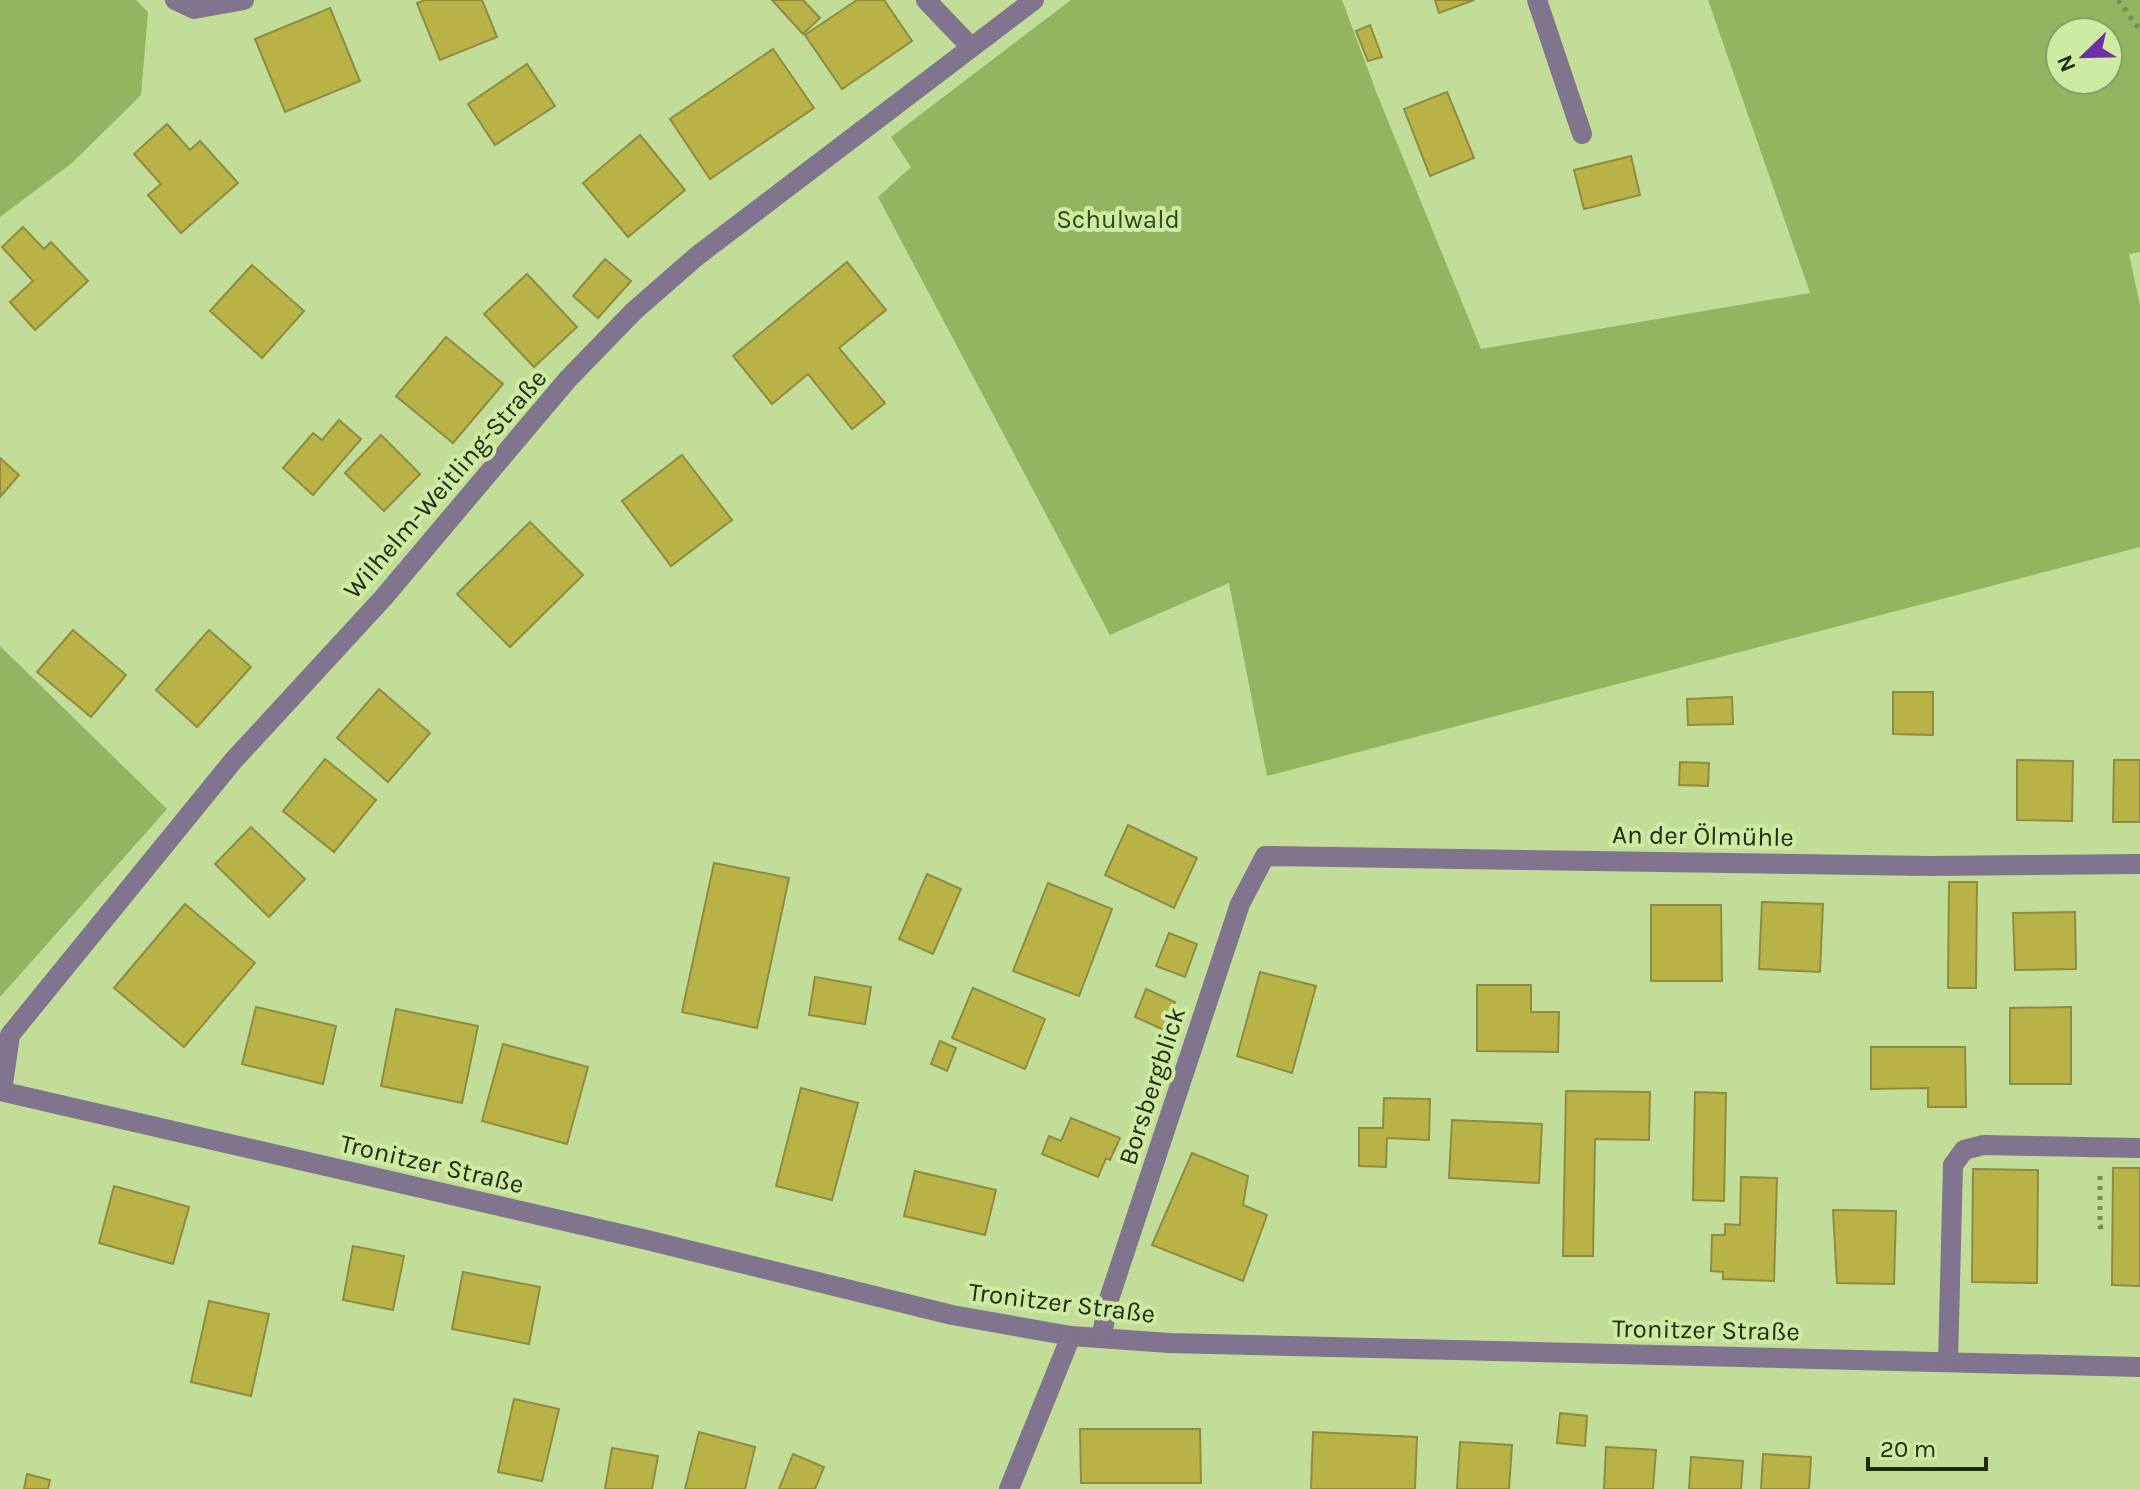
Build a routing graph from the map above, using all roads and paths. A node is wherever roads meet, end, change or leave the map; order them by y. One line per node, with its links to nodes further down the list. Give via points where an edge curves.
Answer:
1 (175, 0): 2 (street, via 194,9)
2 (244, 0)
3 (926, 0): 8 (street)
4 (1034, 0): 8 (street, Wilhelm-Weitling-Straße)
5 (1537, 0): 9 (street)
6 (2118, 0): 7 (path)
7 (2140, 30)
8 (971, 47): 12 (street, Wilhelm-Weitling-Straße, via 697,256 568,379 384,597 233,761 10,1035)
9 (1582, 134)
10 (1265, 856): 11 (street, An der Ölmühle); 17 (street, Borsbergblick, via 1240,904 1110,1296)
11 (2140, 864)
12 (1, 1091): 16 (street, Tronitzer Straße, via 952,1315)
13 (2100, 1147): 14 (street); 15 (path, via 2100,1227); 18 (street, via 1983,1145 1964,1150 1953,1165)
14 (2140, 1148)
15 (2108, 1226)
16 (1071, 1336): 17 (street, Tronitzer Straße); 20 (street)
17 (1101, 1338): 18 (street, Tronitzer Straße)
18 (1948, 1362): 19 (street, Tronitzer Straße)
19 (2140, 1367)
20 (1009, 1489)

